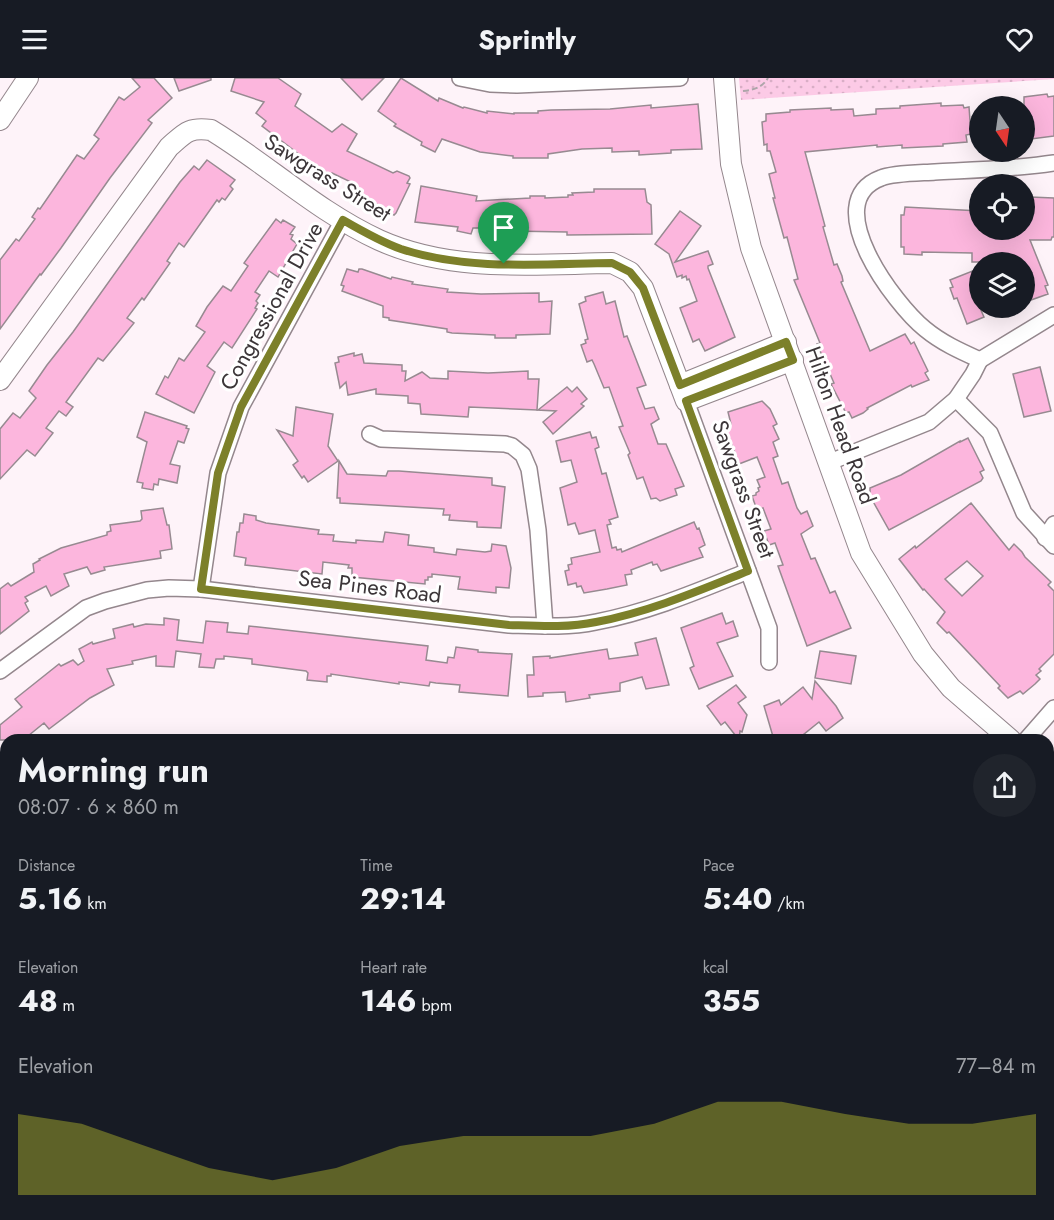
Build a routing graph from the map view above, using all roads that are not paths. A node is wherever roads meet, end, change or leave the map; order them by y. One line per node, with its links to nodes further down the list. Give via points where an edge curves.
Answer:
1 (28, 78): 5 (street)
2 (460, 78): 3 (street, via 517,85)
3 (680, 78)
4 (724, 84): 9 (street, Hilton Head Road, via 731,164 751,248)
5 (0, 120)
6 (1054, 163): 10 (street, via 881,177 864,189 857,203 862,240 904,310 946,345)
7 (343, 220): 11 (street, Sawgrass Street, via 211,130 187,131 169,147); 12 (street, Sawgrass Street, via 400,248 445,260 484,264 612,263 630,272 643,288); 19 (street, Congressional Drive, via 241,407 218,473)
8 (1054, 315): 10 (street)
9 (789, 351): 12 (street); 15 (street, Hilton Head Road)
10 (980, 360): 13 (street)
11 (2, 374)
12 (683, 393): 18 (street, Sawgrass Street)
13 (956, 399): 15 (street, via 929,422); 17 (street, via 990,433 1024,513)
14 (370, 434): 20 (street, via 381,439 505,444 523,455 529,469 538,531)
15 (830, 462): 24 (street, Hilton Head Road, via 861,553 923,654 951,688)
16 (1054, 524): 17 (street)
17 (1050, 542)
18 (748, 571): 20 (street, Sea Pines Road, via 661,606 595,623); 21 (street, Sawgrass Street, via 769,628)
19 (201, 589): 20 (street, Sea Pines Road); 22 (street, Sea Pines Road, via 147,590 105,601 86,609)
20 (545, 626)
21 (769, 662)
22 (0, 671)
23 (1054, 708): 25 (street)
24 (1004, 734)
25 (1031, 734)

